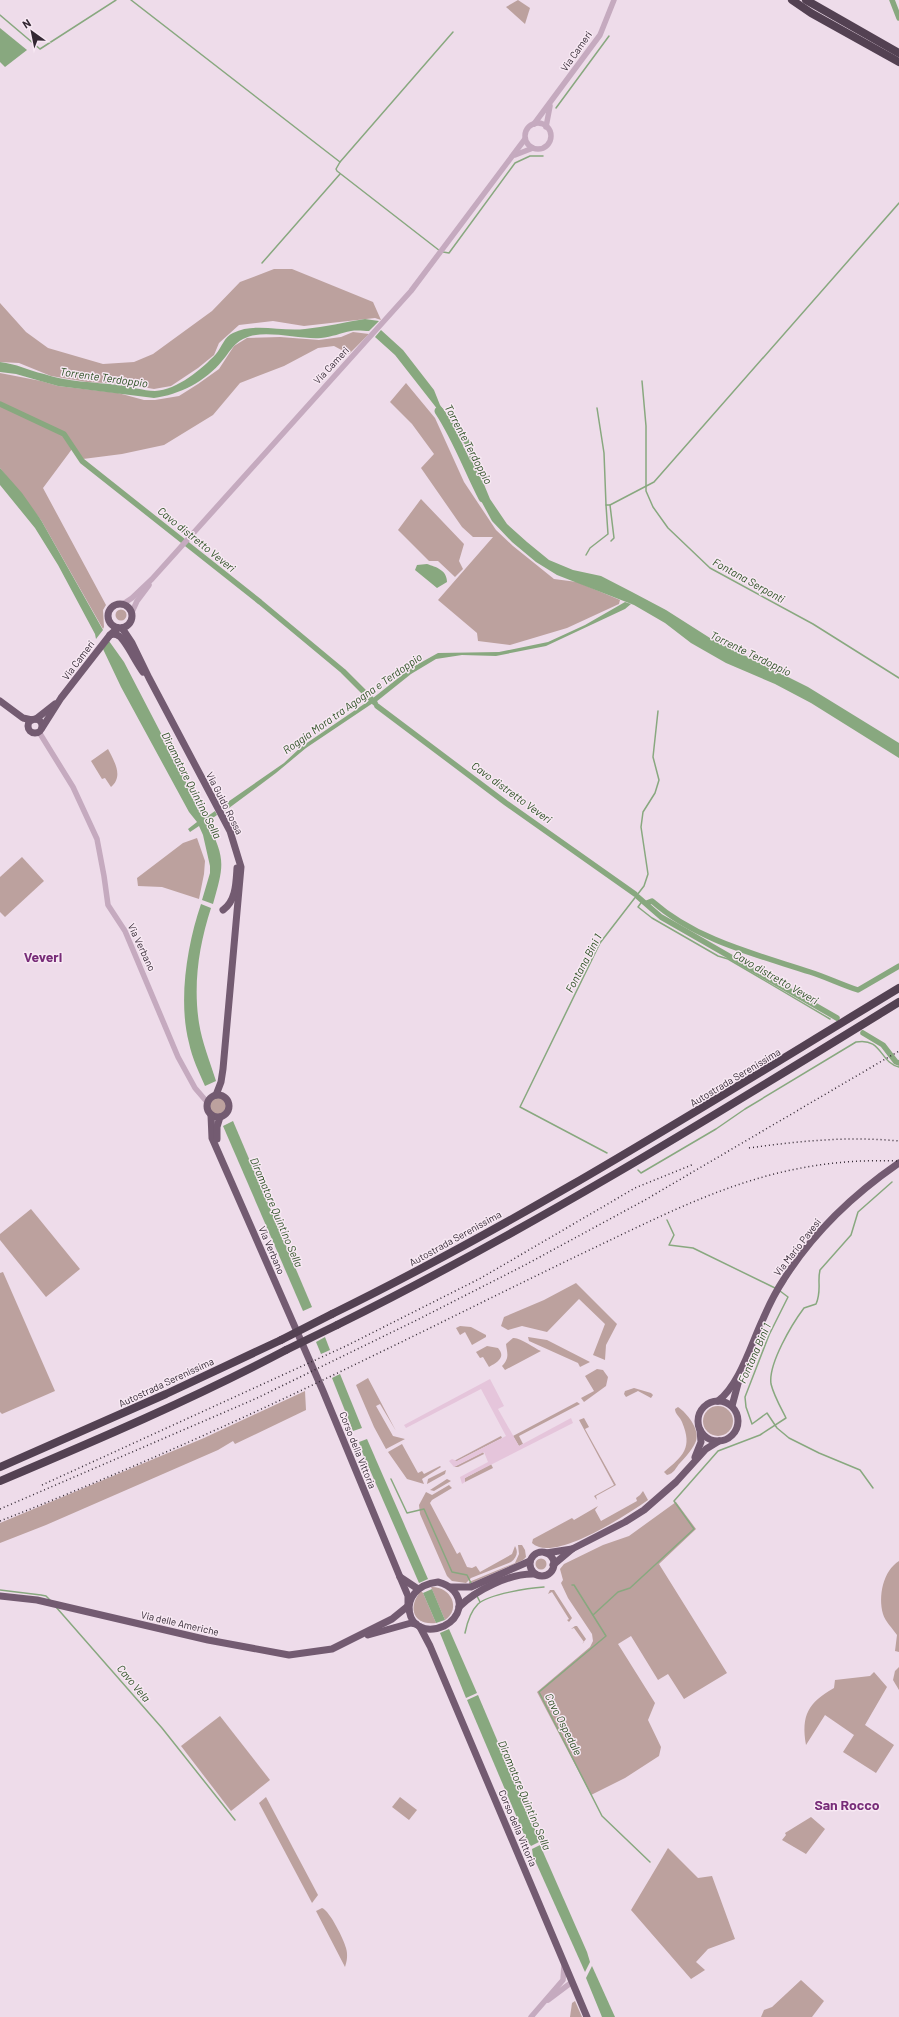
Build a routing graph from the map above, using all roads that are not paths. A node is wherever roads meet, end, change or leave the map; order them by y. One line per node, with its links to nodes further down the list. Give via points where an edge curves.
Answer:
1 (613, 0): 7 (street, Via Cameri, via 600,35)
2 (788, 0): 4 (highway)
3 (792, 0): 4 (highway)
4 (807, 3): 5 (highway); 6 (highway)
5 (899, 52)
6 (899, 62)
7 (550, 103): 8 (street, Via Cameri); 9 (street, Via Cameri)
8 (534, 124): 9 (street); 10 (street, via 526,131)
9 (546, 127): 11 (street, via 550,134 548,143 542,148)
10 (525, 139): 11 (street); 12 (street, Via Cameri)
11 (533, 148): 12 (street)
12 (513, 156): 13 (street, Via Cameri, via 442,252 384,322)
13 (152, 579): 14 (street); 15 (street)
14 (123, 604): 15 (main road); 17 (main road, via 115,605 108,617)
15 (132, 612): 16 (main road)
16 (129, 624): 17 (main road); 19 (main road, Via Guido Rossa)
17 (117, 626): 18 (main road, Via Cameri); 19 (main road, Via Guido Rossa)
18 (110, 635): 20 (main road, via 115,634 122,638 136,664); 21 (main road, Via Cameri)
19 (132, 643): 20 (main road, Via Guido Rossa)
20 (149, 678): 26 (main road, Via Guido Rossa, via 230,831)
21 (61, 698): 23 (main road, Via Cameri); 25 (main road, Via Cameri)
22 (3, 704): 23 (main road, via 23,718); 24 (main road)
23 (34, 720): 24 (main road, Via Cameri); 25 (main road, via 41,722)
24 (28, 727): 25 (main road, via 33,733)
25 (41, 730): 31 (street, Via Verbano, via 73,787 97,839 108,905 125,931 178,1057 195,1088)
26 (238, 856): 27 (main road, via 233,899); 30 (main road, Via Guido Rossa, via 241,881)
27 (223, 910)
28 (899, 988): 38 (highway, Autostrada Serenissima, bridge, via 615,1161 389,1286)
29 (899, 1002): 46 (highway, bridge, via 721,1113 395,1296 237,1376 118,1431)
30 (220, 1096): 31 (main road); 33 (main road, via 227,1101 229,1107)
31 (207, 1102): 32 (main road, via 207,1109)
32 (211, 1115): 33 (main road); 35 (main road, Via Verbano, via 212,1138)
33 (220, 1117): 35 (main road, Via Verbano, via 217,1136)
34 (899, 1163): 37 (main road, Via Mario Pavesi, via 866,1188 811,1241 778,1290)
35 (230, 1177): 36 (main road, Via Verbano)
36 (296, 1331): 52 (main road, Corso della Vittoria)
37 (742, 1366): 39 (main road, Via Mario Pavesi, via 729,1389); 41 (main road, Via Mario Pavesi)
38 (166, 1394): 40 (highway); 45 (highway, Autostrada Serenissima)
39 (718, 1401): 41 (main road); 42 (main road, Via Mario Pavesi, via 708,1404 700,1412)
40 (129, 1405)
41 (732, 1406): 43 (main road, Via Mario Pavesi, via 738,1416 737,1427 730,1437)
42 (700, 1430): 43 (main road, via 708,1438); 44 (main road, Via Mario Pavesi, via 701,1442)
43 (719, 1441): 44 (main road, Via Mario Pavesi, via 706,1449)
44 (693, 1463): 47 (main road, Via Mario Pavesi, via 644,1510)
45 (0, 1467)
46 (0, 1481)
47 (572, 1548): 48 (main road, Via Mario Pavesi); 50 (main road, Via Mario Pavesi)
48 (546, 1553): 49 (main road, via 536,1554); 50 (main road, via 552,1558)
49 (530, 1561): 51 (main road); 55 (main road)
50 (553, 1565): 51 (main road, via 548,1574)
51 (535, 1574): 55 (main road, via 512,1577)
52 (400, 1577): 54 (main road); 57 (main road, Corso della Vittoria, via 408,1596)
53 (451, 1587): 54 (main road, via 438,1582); 55 (main road); 58 (main road, via 458,1598)
54 (419, 1589): 57 (main road, via 413,1594)
55 (474, 1590): 58 (main road)
56 (0, 1596): 61 (main road, Via delle Americhe, via 54,1604 289,1655 332,1649)
57 (408, 1605): 59 (main road, via 410,1616); 61 (main road, Via delle Americhe, via 392,1619)
58 (459, 1607): 60 (main road, via 453,1620)
59 (418, 1626): 60 (main road); 61 (main road, Via delle Americhe, via 411,1623); 62 (main road, Corso della Vittoria)
60 (437, 1629): 62 (main road)
61 (354, 1639)
62 (430, 1646): 63 (main road, Corso della Vittoria)
63 (564, 1961): 64 (street); 65 (main road, Corso della Vittoria)
64 (563, 1980): 65 (street); 66 (street)
65 (571, 1980): 66 (street); 68 (main road, Corso della Vittoria)
66 (545, 2003): 67 (street)
67 (531, 2017)
68 (587, 2017)

